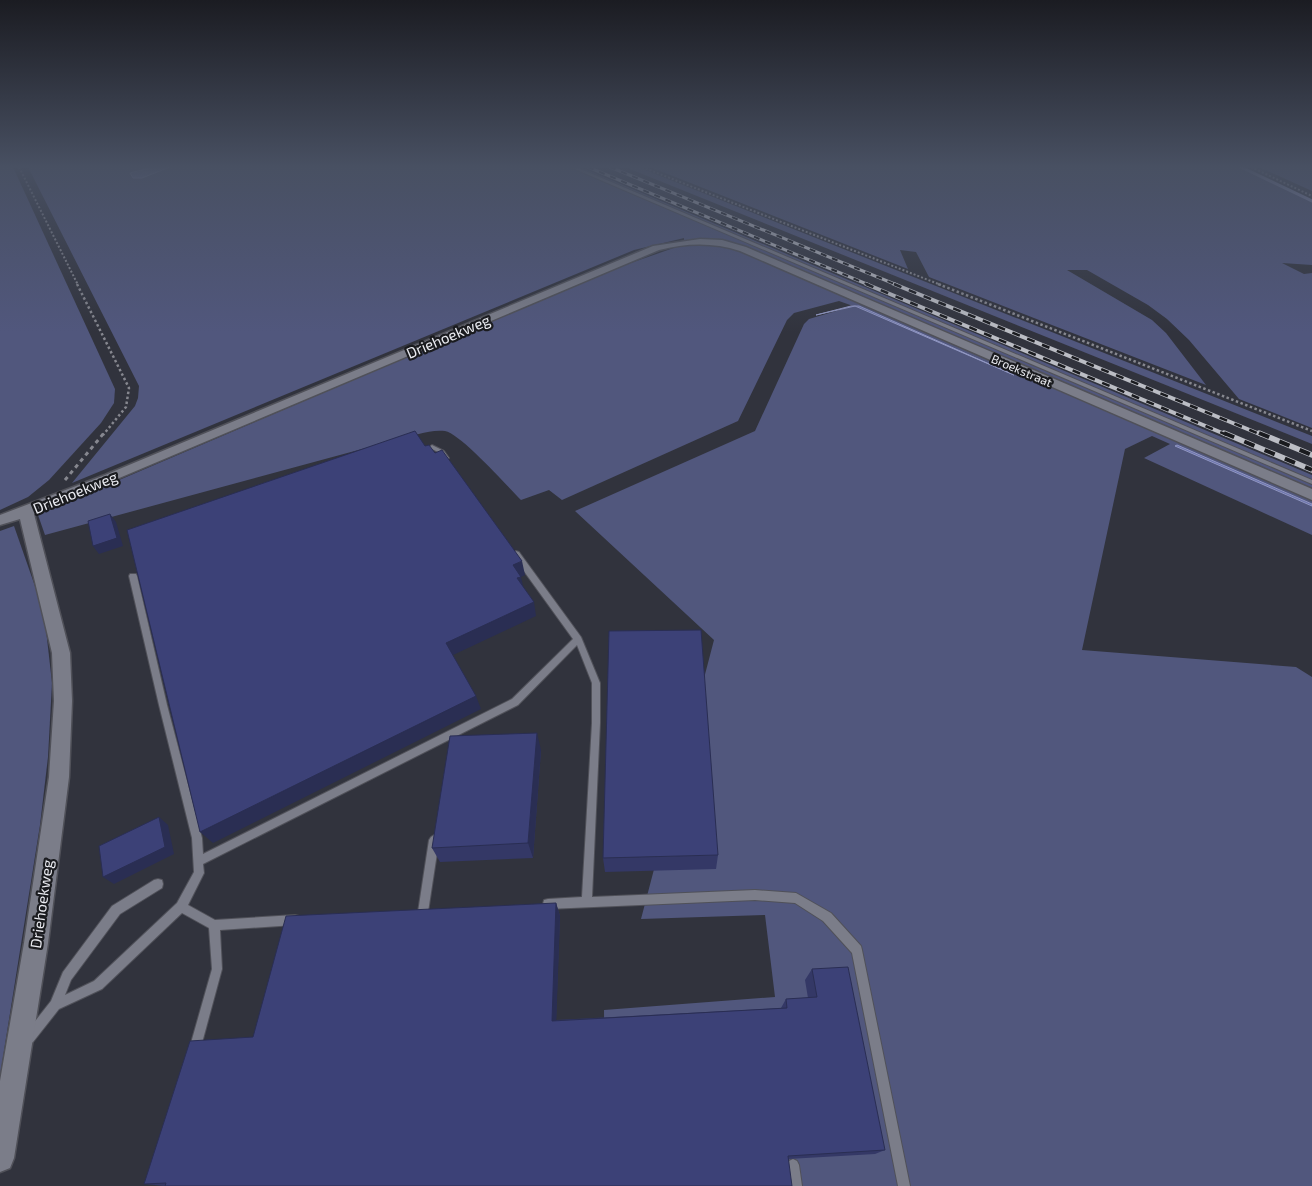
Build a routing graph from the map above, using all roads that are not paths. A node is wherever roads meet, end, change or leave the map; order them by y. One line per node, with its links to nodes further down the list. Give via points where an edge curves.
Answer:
1 (689, 222): 2 (lane)
2 (728, 241): 5 (lane); 6 (street, Broekstraat); 7 (street, Driehoekweg, via 685,242 656,248)
3 (432, 447): 4 (lane, via 442,452)
4 (454, 468)
5 (1312, 482)
6 (1312, 496)
7 (26, 512): 8 (street); 22 (street, Driehoekweg, via 62,653 63,701 59,777)
8 (0, 520)
9 (511, 547): 11 (lane)
10 (134, 576): 13 (lane, via 167,723 198,838)
11 (578, 639): 13 (lane, via 515,702 451,738); 15 (lane, via 596,683)
12 (436, 828): 18 (lane)
13 (198, 862): 17 (lane, via 199,873)
14 (158, 884): 21 (lane, via 116,910 67,976)
15 (587, 902): 16 (lane); 27 (lane, via 755,895 796,898 827,917 857,950)
16 (539, 905)
17 (181, 907): 20 (lane); 21 (lane, via 98,985)
18 (423, 912)
19 (304, 920): 20 (lane)
20 (214, 925): 23 (lane, via 217,968)
21 (55, 1005): 22 (lane)
22 (18, 1051): 24 (street, Driehoekweg)
23 (190, 1064)
24 (0, 1158)
25 (793, 1165): 26 (lane)
26 (796, 1186)
27 (904, 1186)

